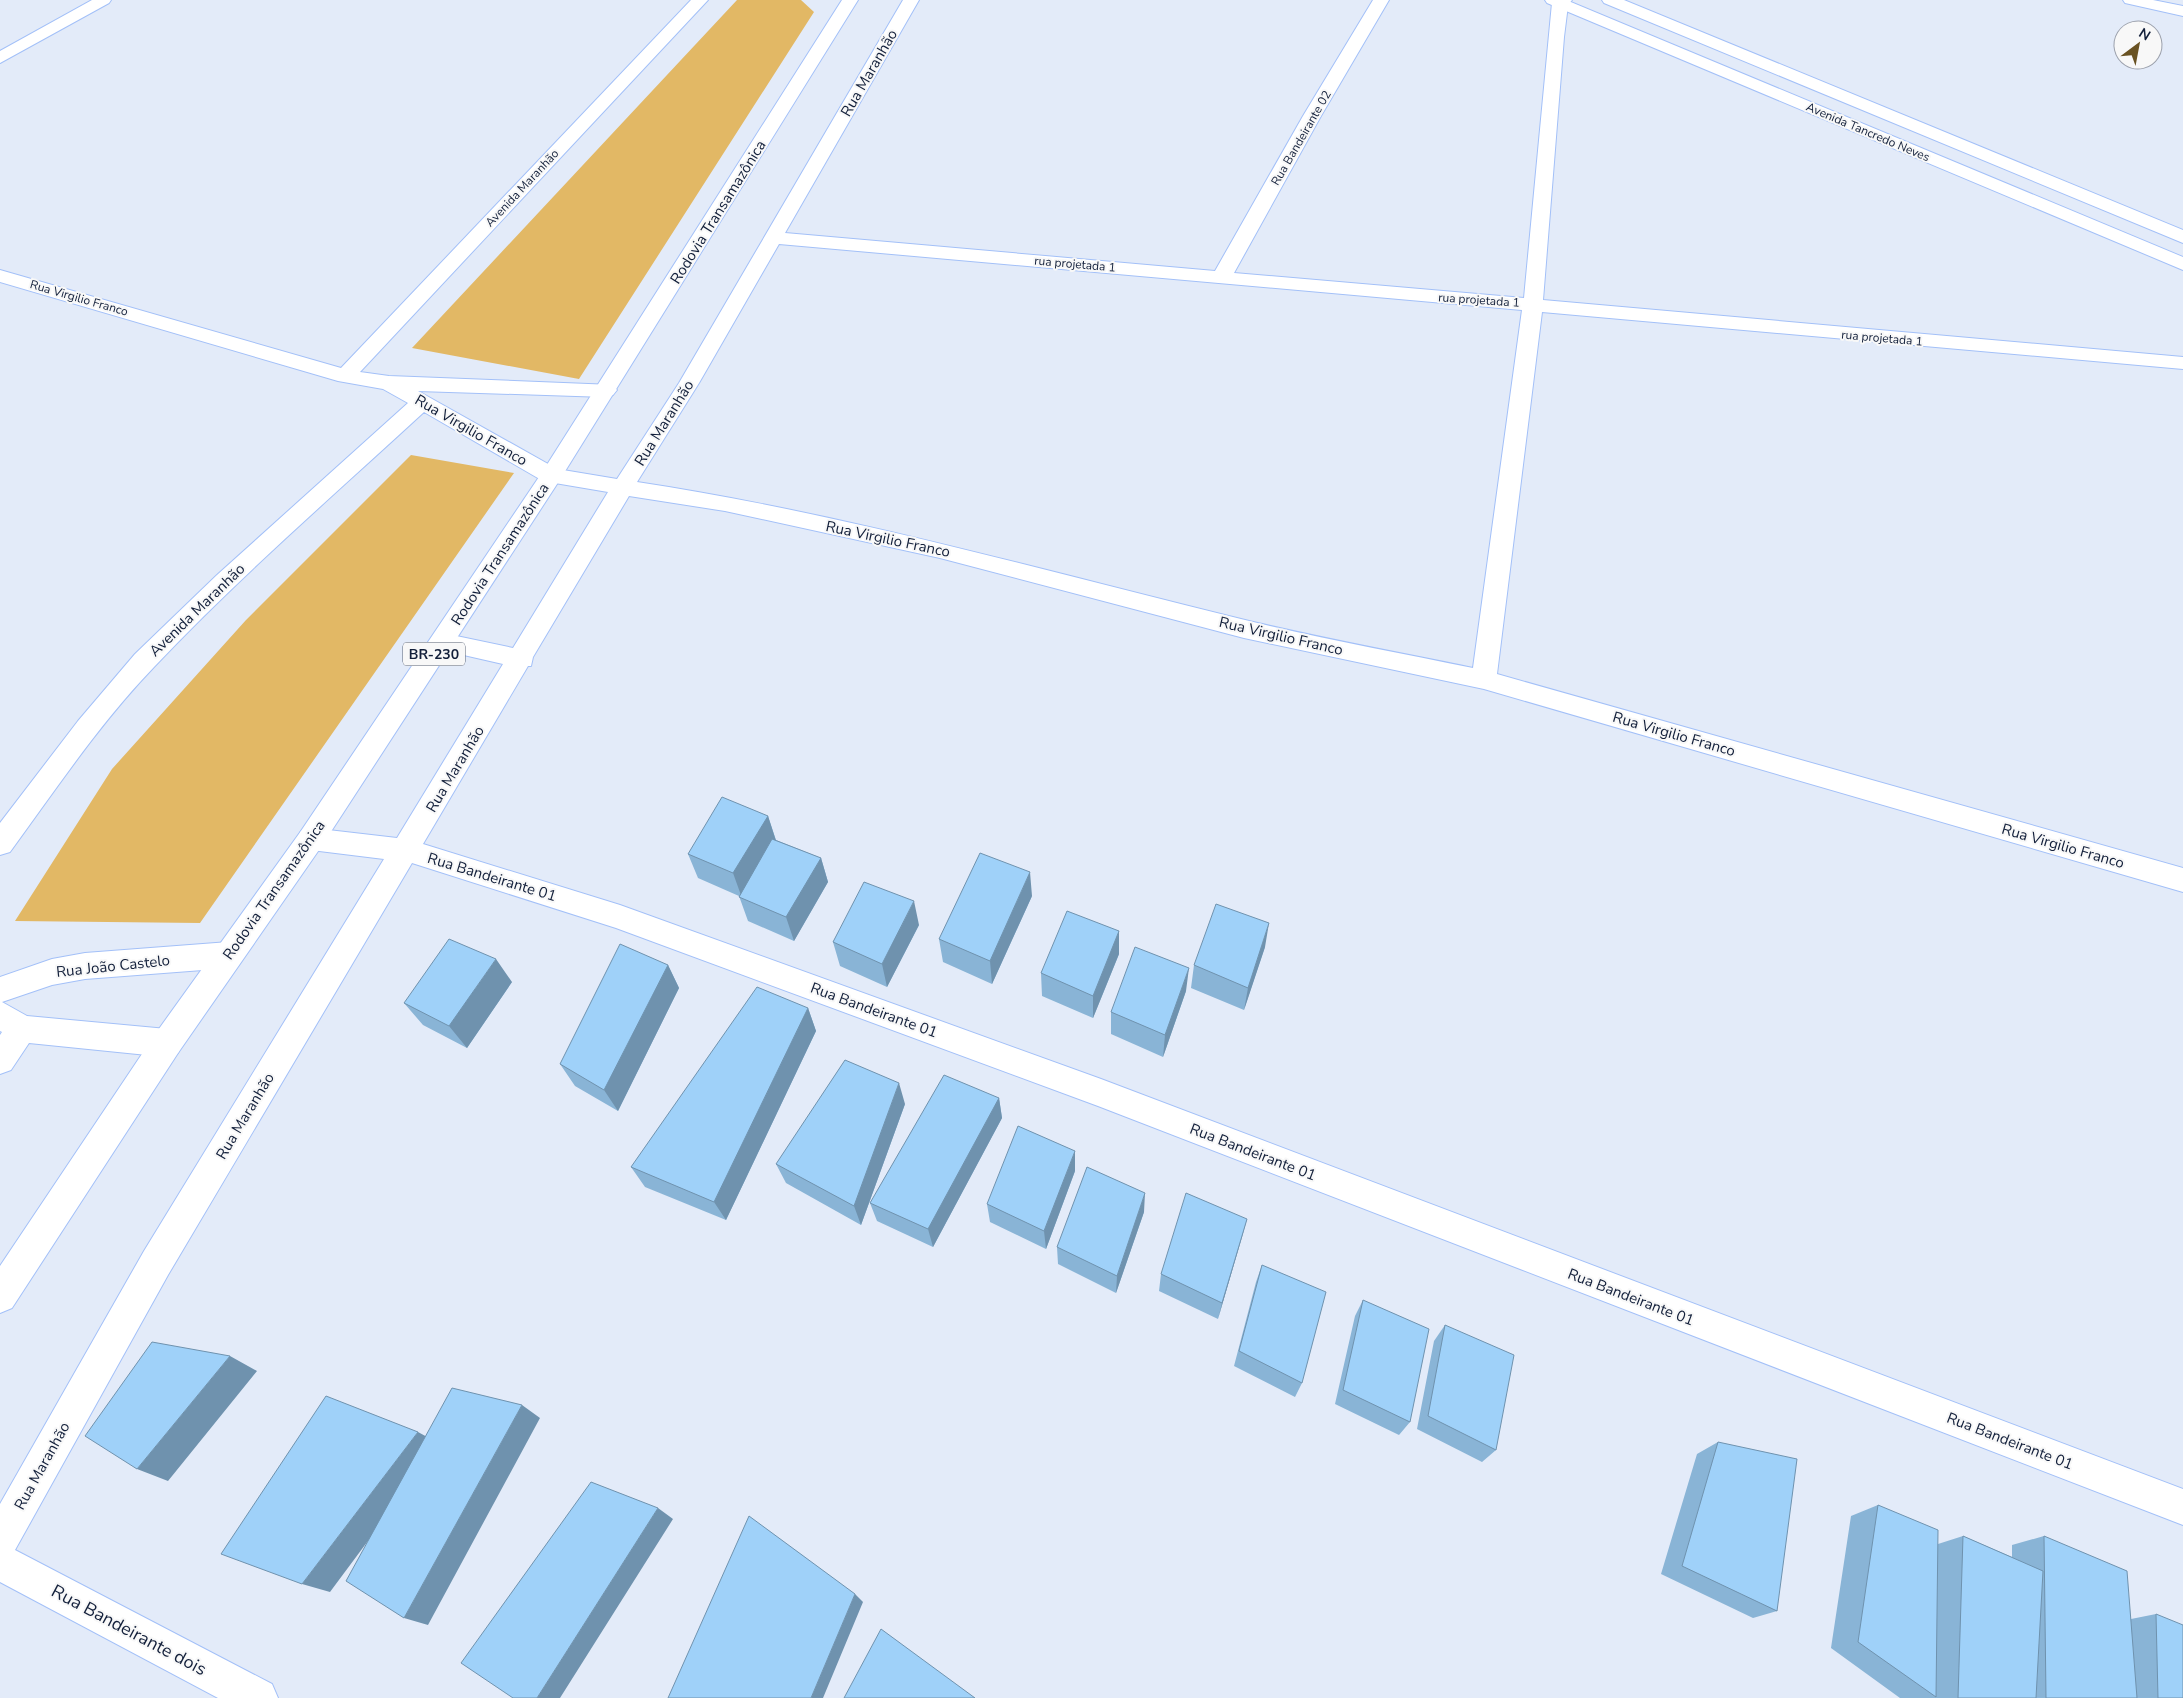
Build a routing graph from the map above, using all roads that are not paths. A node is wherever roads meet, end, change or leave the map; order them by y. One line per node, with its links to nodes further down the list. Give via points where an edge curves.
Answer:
1 (103, 0): 10 (street)
2 (700, 0): 18 (street, Avenida Maranhão)
3 (850, 0): 20 (street, Rodovia Transamazônica / BR-230)
4 (911, 0): 12 (street, Rua Maranhão)
5 (1381, 0): 15 (street, Rua Bandeirante 02)
6 (1610, 0): 11 (street, Avenida Tancredo Neves)
7 (2131, 0): 9 (street)
8 (1559, 1): 13 (street, Avenida Tancredo Neves); 16 (street)
9 (2183, 11)
10 (0, 58)
11 (2183, 237)
12 (774, 238): 15 (street, rua projetada 1); 23 (street, Rua Maranhão)
13 (2183, 264)
14 (0, 276): 18 (street, Rua Virgilio Franco)
15 (1222, 277): 16 (street, rua projetada 1)
16 (1533, 304): 17 (street, rua projetada 1); 26 (street)
17 (2183, 363)
18 (345, 376): 19 (street, Rua Virgilio Franco)
19 (389, 383): 20 (street, Rua Virgilio Franco); 21 (street, Rua Virgilio Franco)
20 (606, 390): 22 (street, Rodovia Transamazônica / BR-230)
21 (422, 402): 22 (street, Rua Virgilio Franco); 28 (street, Avenida Maranhão, via 225,581 144,661 87,728)
22 (552, 476): 23 (street, Rua Virgilio Franco); 24 (street, Rodovia Transamazônica / BR-230)
23 (624, 487): 25 (street, Rua Maranhão); 26 (street, Rua Virgilio Franco, via 725,503 940,550 1244,629)
24 (442, 642): 25 (street); 27 (street, Rodovia Transamazônica / BR-230)
25 (522, 659): 29 (street, Rua Maranhão)
26 (1484, 680): 30 (street, Rua Virgilio Franco)
27 (311, 839): 29 (street, Rua Bandeirante 01); 31 (street, Rodovia Transamazônica / BR-230)
28 (0, 844)
29 (406, 850): 37 (street, Rua Bandeirante 01, via 620,917 1101,1093); 38 (street, Rua Maranhão, via 156,1263)
30 (2183, 880)
31 (229, 955): 32 (street, Rua João Castelo, via 85,966 52,972); 34 (street, Rodovia Transamazônica / BR-230)
32 (0, 990)
33 (11, 1022): 34 (street); 35 (street)
34 (167, 1043): 36 (street, Rodovia Transamazônica / BR-230)
35 (0, 1060)
36 (0, 1296)
37 (2183, 1507)
38 (0, 1540)
39 (0, 1562): 40 (street, Rua Bandeirante dois)
40 (258, 1698)

